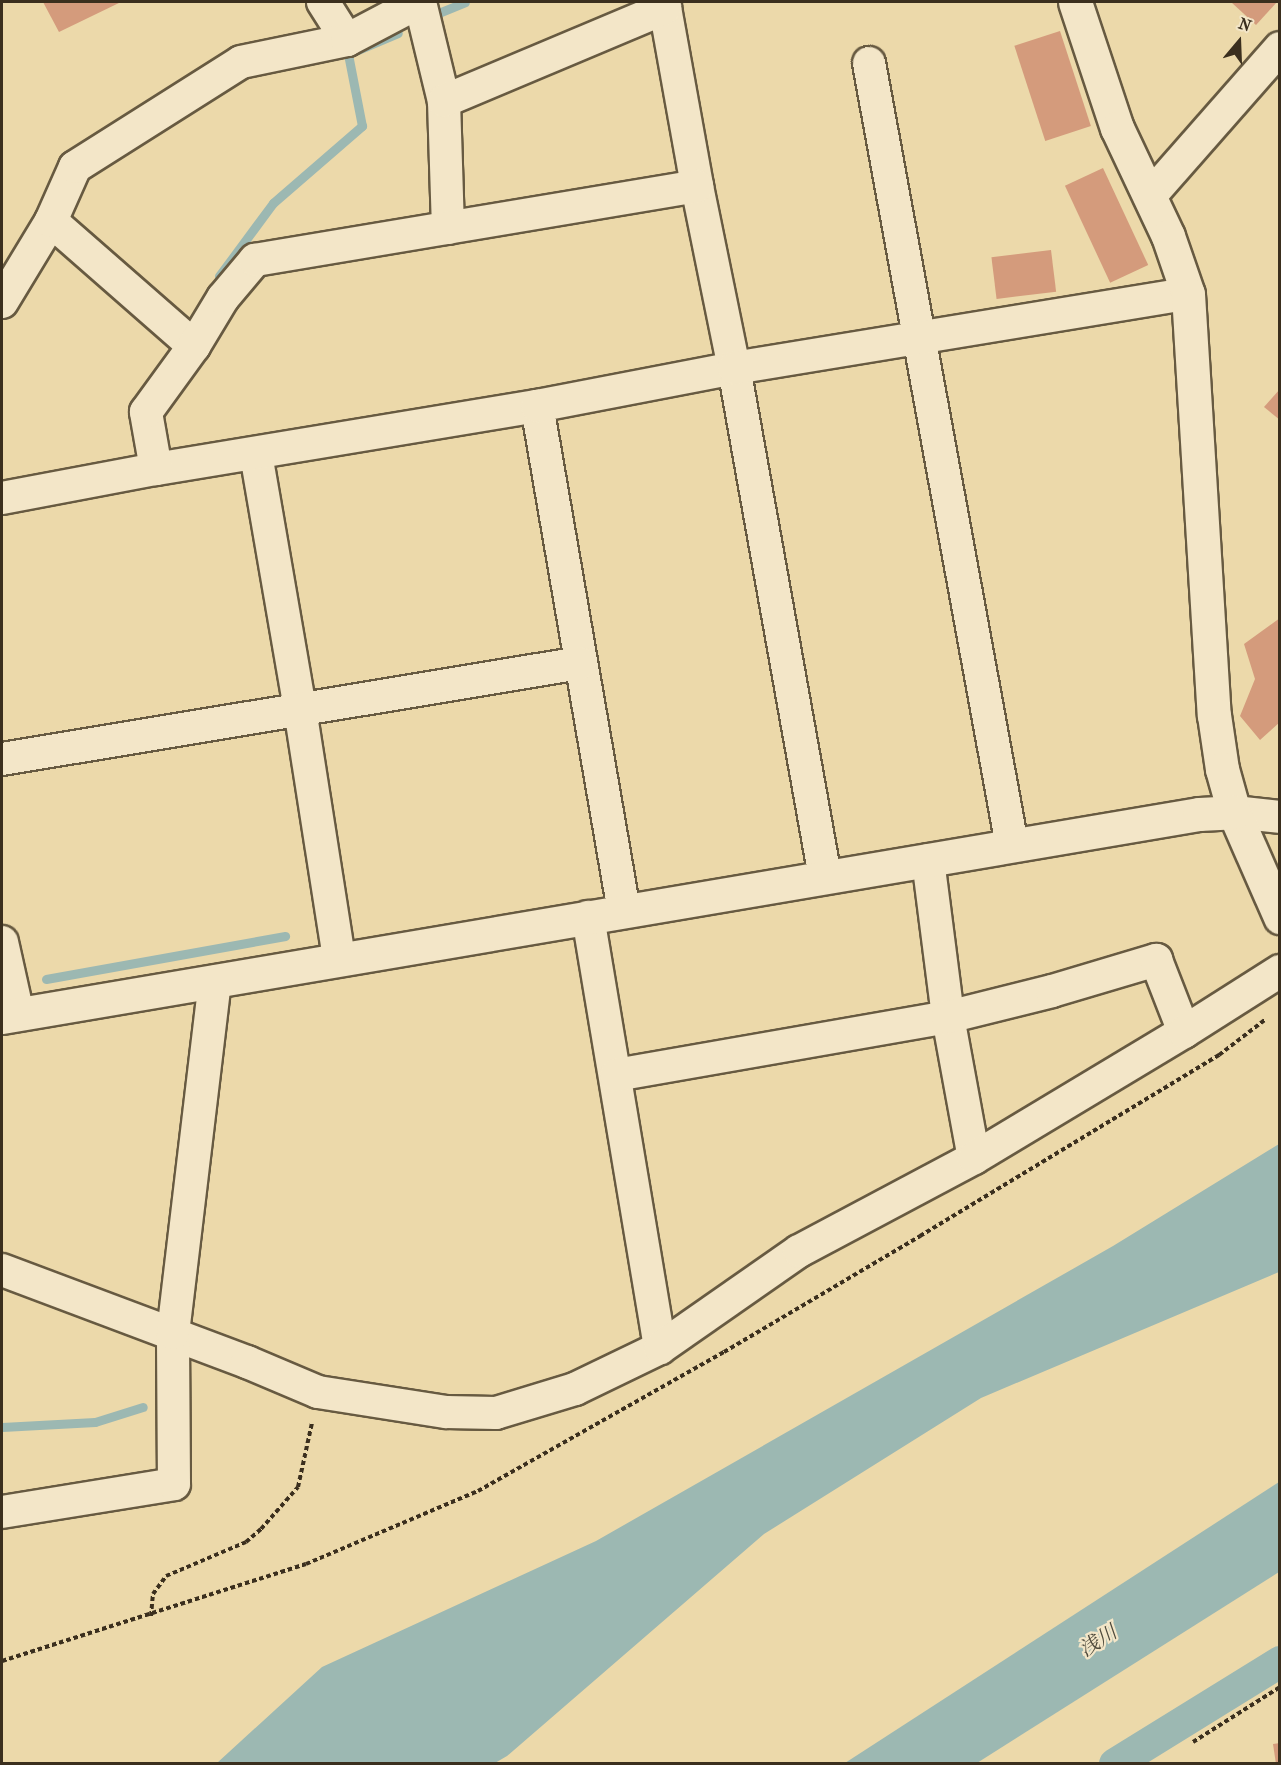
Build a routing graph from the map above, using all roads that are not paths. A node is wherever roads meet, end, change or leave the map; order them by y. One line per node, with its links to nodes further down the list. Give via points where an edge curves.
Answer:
1 (323, 2): 5 (street)
2 (420, 2): 5 (street); 8 (street)
3 (1075, 2): 10 (street, via 1117,128)
4 (665, 5): 8 (street); 9 (street)
5 (346, 40): 11 (street, via 241,62 75,167)
6 (1280, 48): 10 (street)
7 (869, 63): 15 (street)
8 (444, 101): 12 (street)
9 (697, 186): 12 (street); 17 (street)
10 (1150, 196): 13 (street)
11 (51, 221): 14 (street); 16 (street)
12 (448, 228): 16 (street, via 255,260 224,298)
13 (1188, 294): 15 (street); 25 (street, via 1214,715 1222,770)
14 (2, 302)
15 (919, 339): 17 (street); 27 (street)
16 (194, 346): 20 (street, via 146,412)
17 (734, 368): 18 (street); 29 (street)
18 (537, 406): 19 (street); 22 (street)
19 (256, 454): 20 (street); 23 (street)
20 (156, 469): 21 (street)
21 (2, 498)
22 (580, 663): 23 (street); 30 (street)
23 (300, 709): 24 (street); 34 (street)
24 (2, 759)
25 (1234, 812): 26 (street); 27 (street, via 1199,813); 31 (street)
26 (1280, 817)
27 (1012, 845): 28 (street)
28 (928, 860): 29 (street); 38 (street)
29 (825, 877): 30 (street)
30 (624, 911): 32 (street)
31 (1280, 916)
32 (588, 917): 34 (street); 40 (street)
33 (2, 942): 37 (street)
34 (339, 960): 36 (street)
35 (1280, 971): 39 (street)
36 (215, 981): 37 (street); 43 (street)
37 (10, 1016)
38 (948, 1017): 39 (street, via 1156,960); 40 (street); 41 (street)
39 (1184, 1032): 41 (street)
40 (616, 1075): 44 (street)
41 (974, 1158): 44 (street, via 800,1251)
42 (2, 1270): 43 (street)
43 (173, 1333): 44 (street, via 318,1392 446,1412 496,1413 575,1389); 45 (street, via 174,1484)
44 (660, 1348)
45 (2, 1512)

